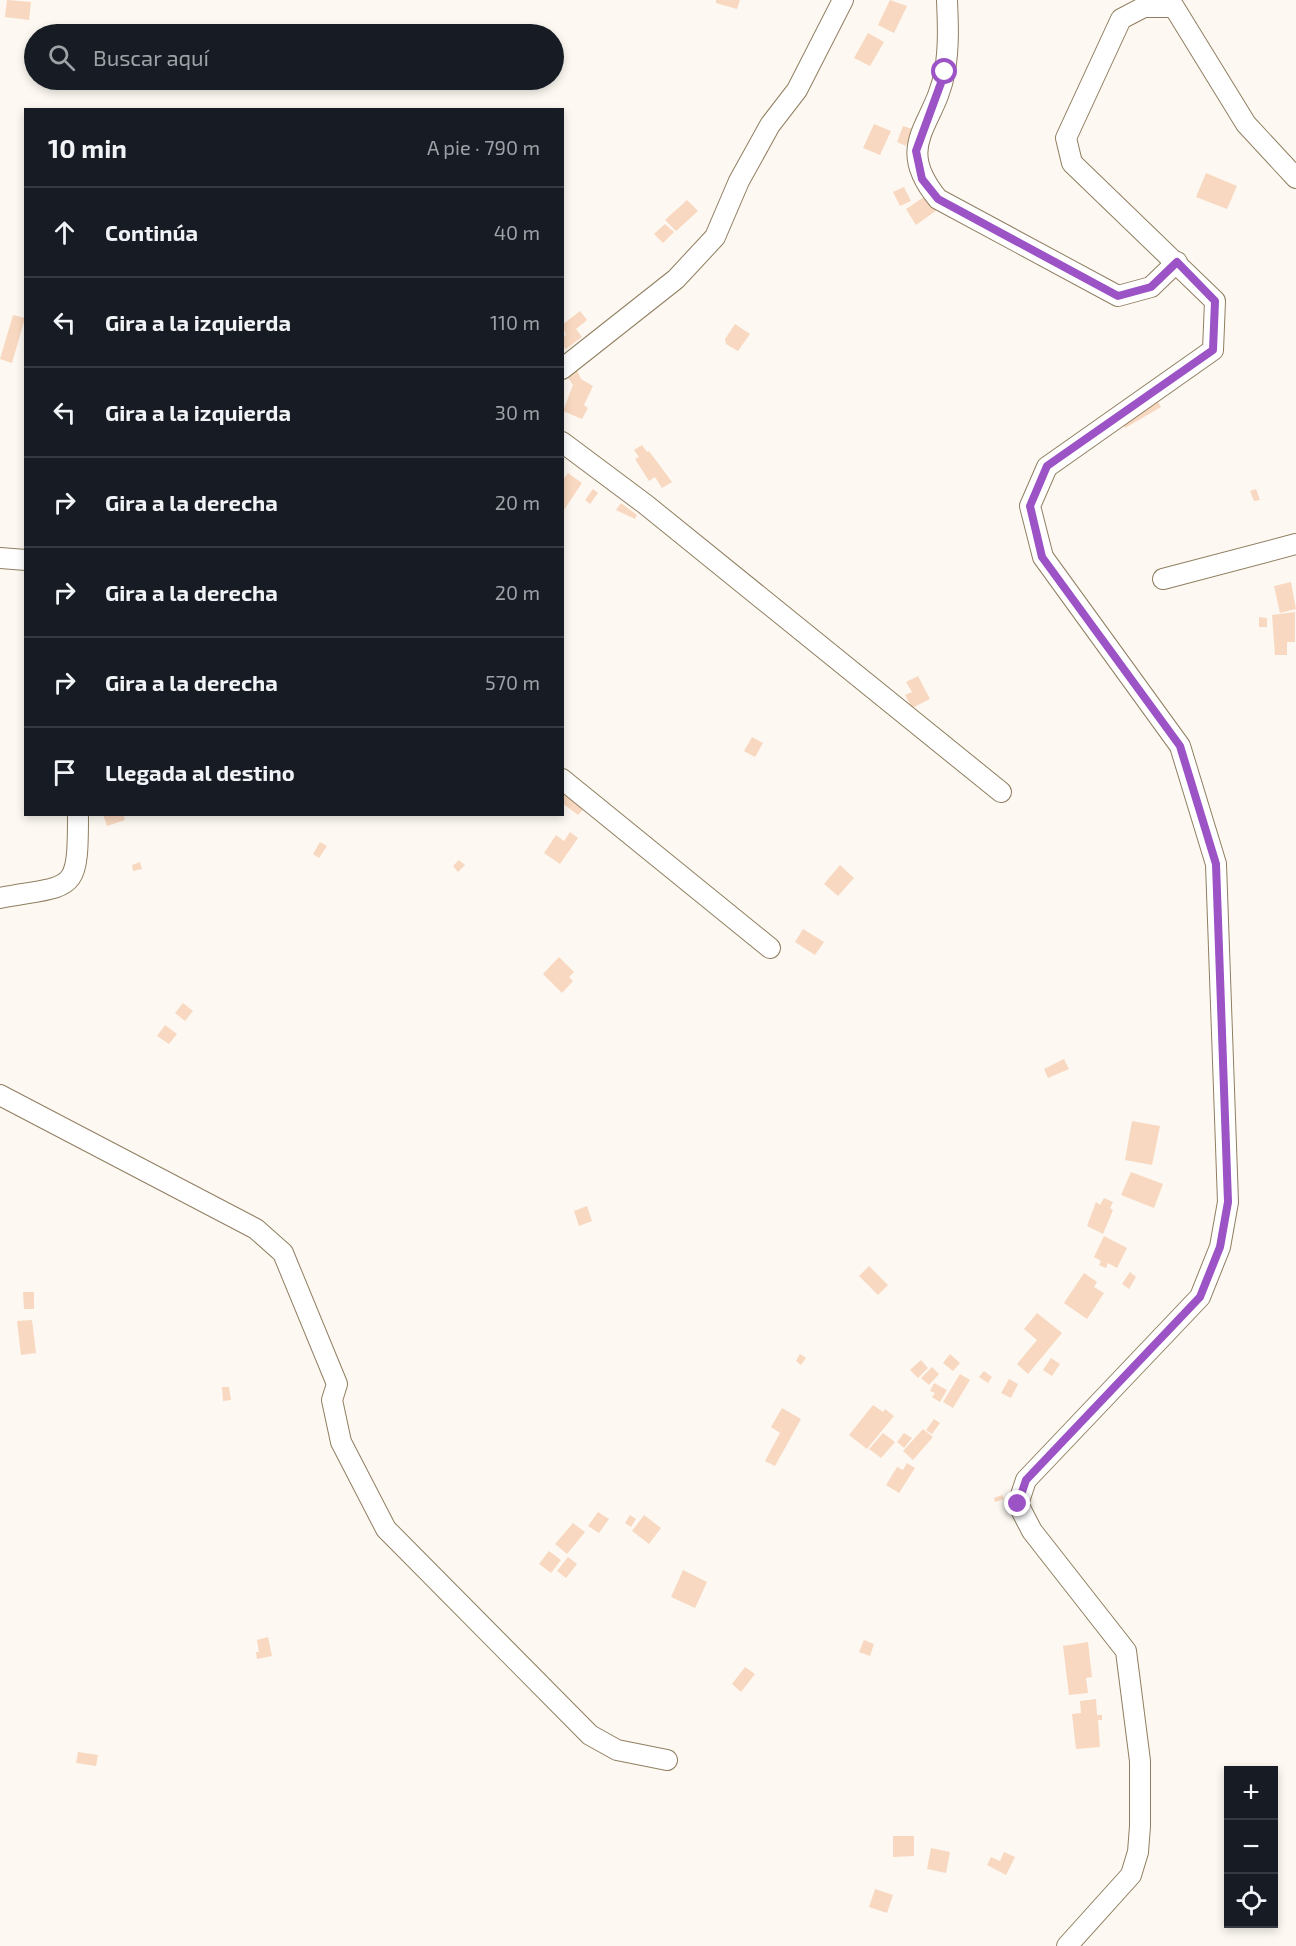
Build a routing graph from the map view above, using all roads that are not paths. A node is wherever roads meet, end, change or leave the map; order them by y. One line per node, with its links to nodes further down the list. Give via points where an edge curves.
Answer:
1 (843, 0): 5 (street, via 797,90 770,125 739,181 715,237 676,279)
2 (947, 0): 4 (street, via 945,72 916,151 922,179 938,199 1118,296 1151,287)
3 (1296, 177): 4 (street, via 1245,124 1174,7 1144,7 1121,19 1066,138 1072,163)
4 (1177, 262): 18 (street, via 1215,301 1213,350 1047,466 1030,506 1042,557 1180,746 1216,864 1228,1202 1220,1247 1200,1297 1026,1480 1018,1504 1032,1531 1125,1651 1140,1761 1138,1852 1131,1875)
5 (564, 367)
6 (564, 443): 12 (street, via 645,504)
7 (1296, 544): 10 (street)
8 (0, 558): 9 (street)
9 (24, 560)
10 (1163, 579)
11 (564, 781): 15 (street)
12 (1001, 792)
13 (78, 816): 14 (street, via 78,864 74,875 62,886)
14 (0, 898)
15 (770, 948)
16 (0, 1095): 17 (street, via 256,1229 283,1253 337,1384 332,1400 341,1442 386,1529 590,1735 617,1750)
17 (667, 1760)
18 (1067, 1946)

